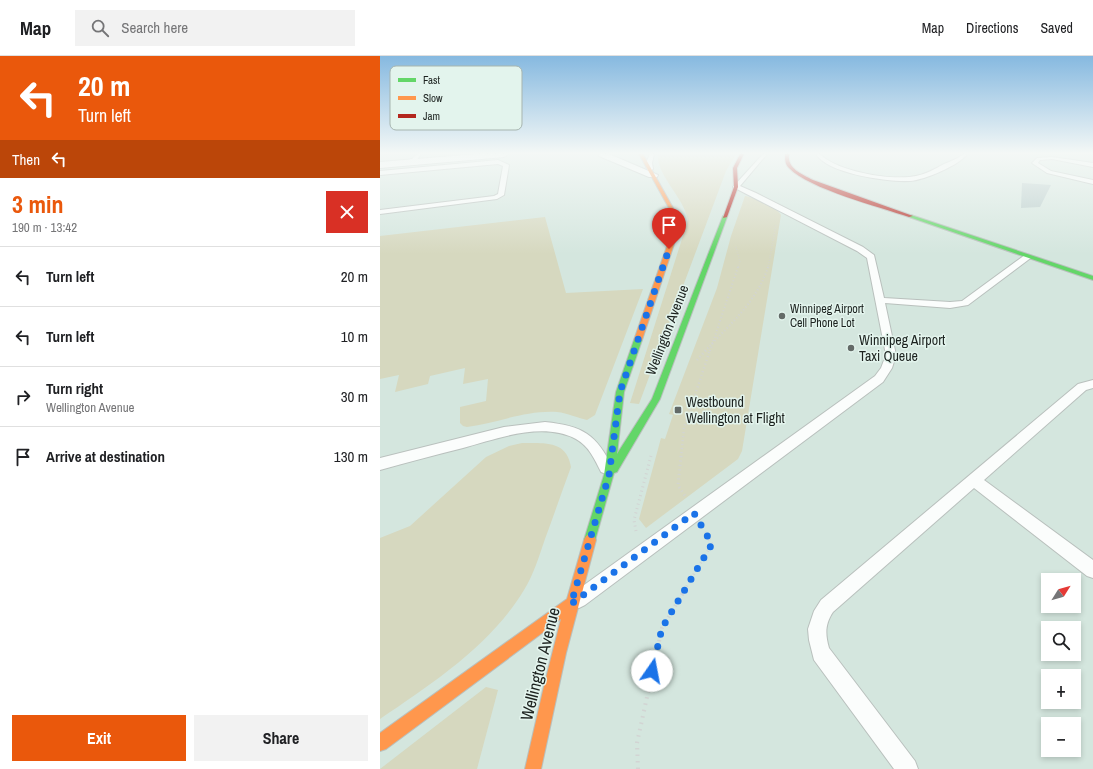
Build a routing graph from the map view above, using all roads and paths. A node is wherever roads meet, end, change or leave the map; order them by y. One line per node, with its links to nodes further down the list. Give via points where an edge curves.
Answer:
1 (502, 187): 6 (lane, via 501,195 495,198)
2 (660, 187): 16 (street, Wellington Avenue, via 676,217 674,235 620,392)
3 (827, 187): 8 (street)
4 (736, 188): 5 (lane); 16 (street, Wellington Avenue, via 656,399)
5 (785, 210): 10 (lane, via 869,255 873,261); 11 (path, via 778,214 767,270 753,299)
6 (380, 212)
7 (735, 241): 11 (path, via 740,262)
8 (1028, 257): 9 (street); 10 (lane, via 965,303 941,305)
9 (1093, 278)
10 (881, 300): 18 (lane, via 891,355 886,371 879,379)
11 (713, 344): 12 (path); 18 (path, via 684,428 678,485)
12 (696, 361)
13 (1093, 384): 17 (lane, via 1082,387)
14 (653, 450): 19 (path, via 634,520)
15 (380, 464): 16 (lane, via 517,429 544,426 564,429 586,439 603,459)
16 (609, 475): 21 (street, Wellington Avenue)
17 (974, 480): 20 (lane); 25 (lane, via 827,606 820,615 816,627 821,653)
18 (694, 513): 19 (lane); 24 (path, via 712,544 662,628 637,743)
19 (639, 554): 21 (lane)
20 (1093, 570)
21 (571, 604): 22 (street); 23 (street, Wellington Avenue, via 545,705)
22 (380, 743)
23 (533, 769)
24 (638, 769)
25 (907, 769)

